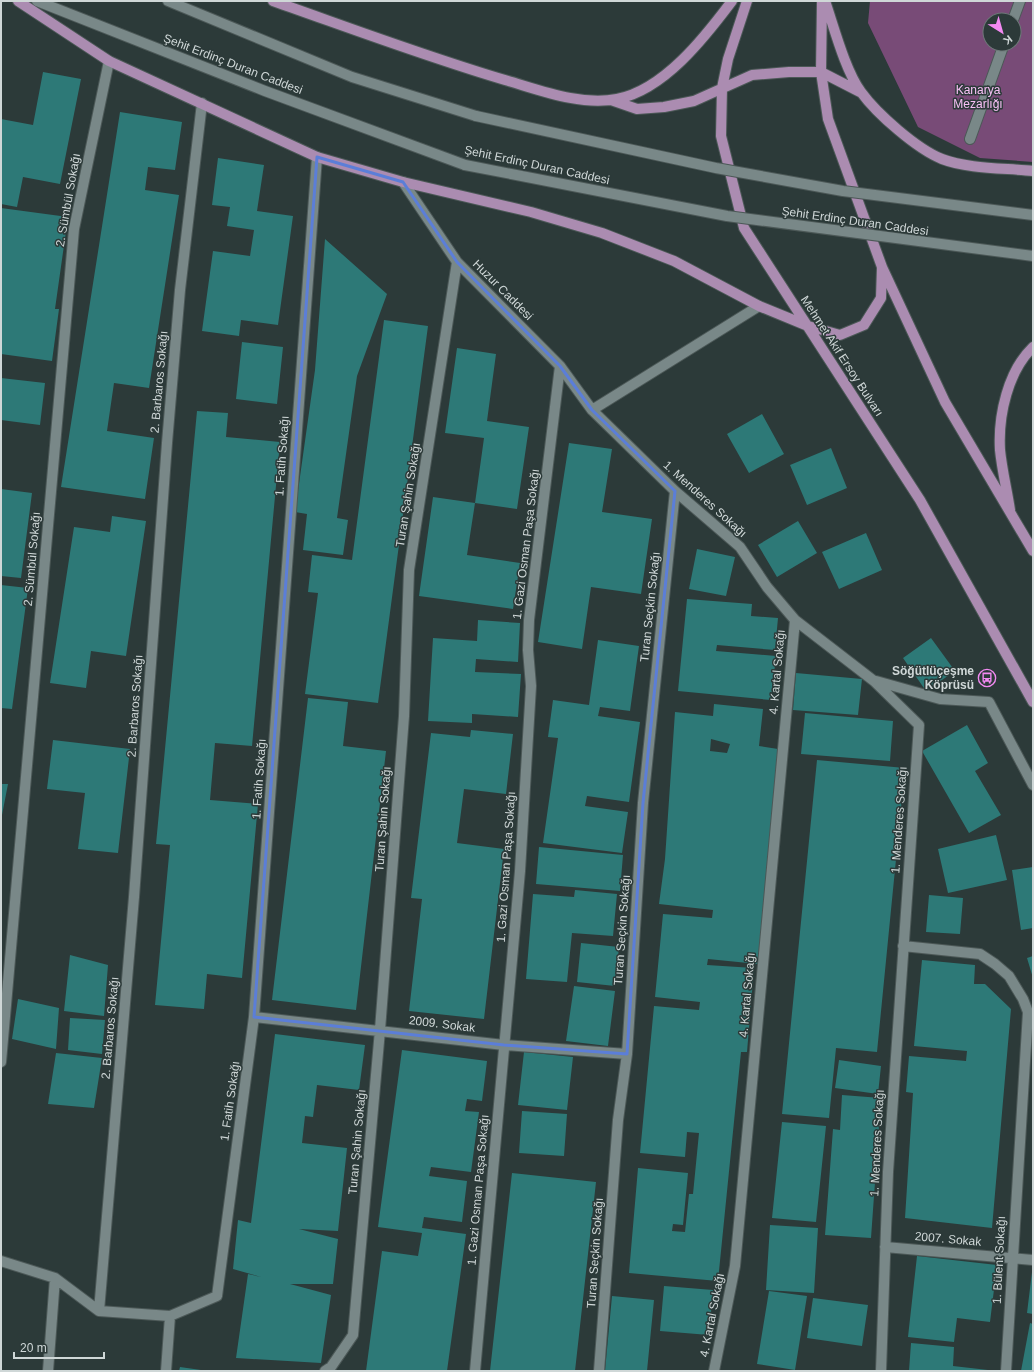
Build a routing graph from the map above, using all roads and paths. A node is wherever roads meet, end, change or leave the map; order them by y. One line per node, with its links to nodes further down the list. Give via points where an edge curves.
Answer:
1 (18, 1): 11 (main road)
2 (37, 1): 22 (street, Şehit Erdinç Duran Caddesi, bridge, via 265,91 465,165 727,216)
3 (168, 1): 21 (street, bridge, via 352,77 476,116 716,168 843,191)
4 (273, 1): 15 (main road, via 468,69 562,97)
5 (732, 1): 15 (main road, via 708,32 676,65 646,88 617,99)
6 (747, 1): 13 (main road, Mehmet Akif Ersoy Bulvarı)
7 (824, 1): 12 (main road); 14 (main road)
8 (1020, 1): 9 (street)
9 (1016, 12)
10 (1001, 52): 17 (street)
11 (109, 62): 16 (main road); 42 (street, 2. Sümbül Sokağı, via 74,229)
12 (821, 72): 13 (main road, via 752,75); 14 (main road); 24 (main road, via 828,119)
13 (722, 88): 15 (main road, via 694,101 664,107 637,109); 26 (main road, Mehmet Akif Ersoy Bulvarı, via 721,136 744,228)
14 (860, 92): 19 (main road, via 919,147 943,159 961,164)
15 (608, 99)
16 (202, 103): 18 (main road); 48 (street, 2. Barbaros Sokağı, via 180,290 166,450 134,897)
17 (970, 139)
18 (317, 156): 20 (main road); 38 (street, 1. Fatih Sokağı)
19 (1033, 171)
20 (403, 182): 23 (street, Huzur Caddesi); 25 (main road, via 531,212 602,233 674,261)
21 (1033, 215)
22 (1033, 256)
23 (457, 262): 28 (street, Huzur Caddesi); 39 (street, Turan Şahin Sokağı, via 409,570 404,716)
24 (882, 267): 26 (main road, via 881,298 864,324 840,335); 31 (main road, via 945,402)
25 (758, 306): 26 (main road); 29 (street)
26 (808, 326): 35 (main road, Mehmet Akif Ersoy Bulvarı, via 920,500)
27 (1033, 347): 31 (main road, via 1025,354 1011,380 1004,407 1000,449)
28 (560, 366): 29 (street, Huzur Caddesi); 40 (street, 1. Gazi Osman Paşa Sokağı, via 530,620 528,650 531,686 520,871)
29 (592, 410): 30 (street, 1. Menderes Sokağı)
30 (675, 491): 33 (street, 1. Menderes Sokağı, via 740,547 768,587); 41 (street, Turan Seçkin Sokağı, via 643,803)
31 (1011, 516): 32 (main road)
32 (1033, 551)
33 (796, 620): 34 (street, 1. Menderes Sokağı); 55 (street, 4. Kartal Sokağı, via 735,1266)
34 (874, 681): 36 (street, via 940,699 990,702); 37 (street, 1. Menderes Sokağı, via 919,725)
35 (1033, 702)
36 (1033, 785)
37 (903, 946): 43 (street, 1. Menderes Sokağı); 44 (street, 1. Bülent Sokağı, via 980,954 996,964 1017,987 1028,1012)
38 (254, 1017): 39 (street, 2009. Sokak); 49 (street, 1. Fatih Sokağı, via 217,1296)
39 (380, 1030): 40 (street, 2009. Sokak); 52 (street, Turan Şahin Sokağı, via 353,1335 331,1367)
40 (504, 1045): 41 (street, 2009. Sokak); 53 (street, 1. Gazi Osman Paşa Sokağı)
41 (627, 1054): 54 (street, Turan Seçkin Sokağı, via 618,1120)
42 (1, 1062)
43 (885, 1247): 44 (street, 2007. Sokak); 56 (street, 1. Menderes Sokağı)
44 (1012, 1258): 45 (street, 2007. Sokak); 57 (street, 1. Bülent Sokağı)
45 (1033, 1260)
46 (1, 1261): 47 (street)
47 (55, 1278): 48 (street); 50 (street)
48 (99, 1310): 49 (street)
49 (170, 1316): 51 (street)
50 (48, 1371)
51 (166, 1371)
52 (325, 1371)
53 (475, 1371)
54 (599, 1371)
55 (714, 1371)
56 (881, 1371)
57 (1006, 1371)

